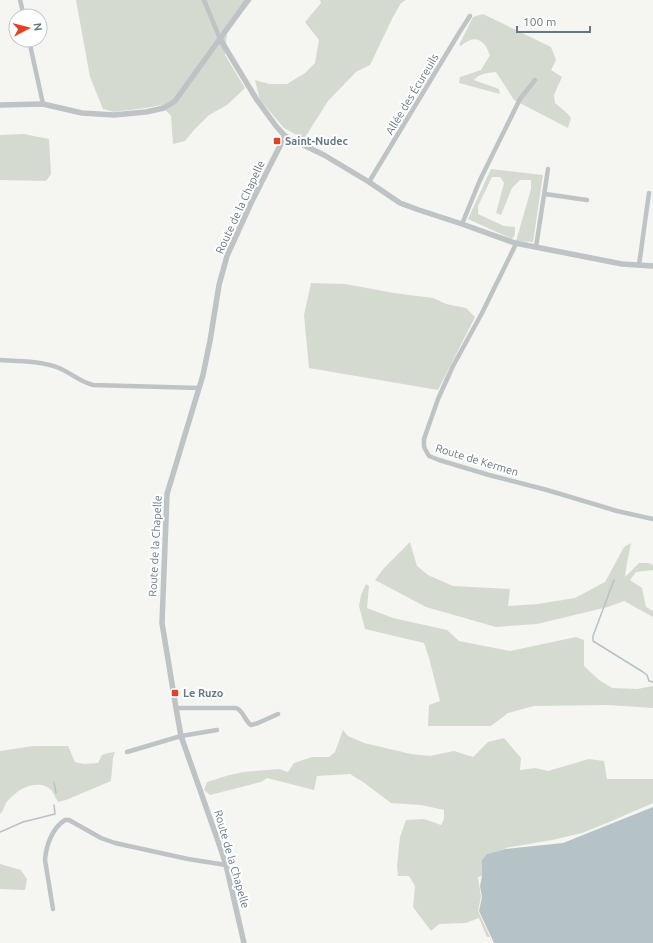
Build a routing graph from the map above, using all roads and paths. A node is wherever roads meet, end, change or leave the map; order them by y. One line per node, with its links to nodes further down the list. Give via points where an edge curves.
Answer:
1 (204, 0): 4 (street)
2 (248, 0): 4 (street)
3 (470, 16): 11 (street, Allée des Écureuils)
4 (220, 39): 7 (street, via 175,101 164,108 114,115 82,113); 9 (street, via 257,100)
5 (31, 48): 7 (street)
6 (535, 80): 15 (street, via 520,99 480,180)
7 (43, 104): 8 (street)
8 (0, 105)
9 (285, 136): 11 (street, via 324,155); 21 (street, Route de la Chapelle, via 227,256)
10 (548, 169): 13 (street)
11 (369, 182): 15 (street, via 400,203)
12 (650, 193): 18 (street)
13 (545, 194): 14 (street); 17 (street)
14 (587, 200)
15 (462, 224): 16 (street)
16 (515, 243): 17 (street); 22 (street, Route de Kermen, via 438,399 426,432 426,453 439,460 489,475 617,511)
17 (536, 247): 18 (street)
18 (639, 265): 19 (street)
19 (653, 266)
20 (0, 360): 21 (street, via 52,366 93,385)
21 (199, 388): 23 (street, Route de la Chapelle, via 167,494 162,623)
22 (653, 518)
23 (176, 708): 24 (street, via 236,708 251,725); 26 (street, Route de la Chapelle)
24 (278, 714)
25 (217, 730): 26 (street)
26 (181, 736): 27 (street); 28 (street, Route de la Chapelle)
27 (127, 752)
28 (226, 866): 29 (street, via 115,843 65,820 52,835 45,853); 30 (street, Route de la Chapelle)
29 (53, 909)
30 (244, 943)

